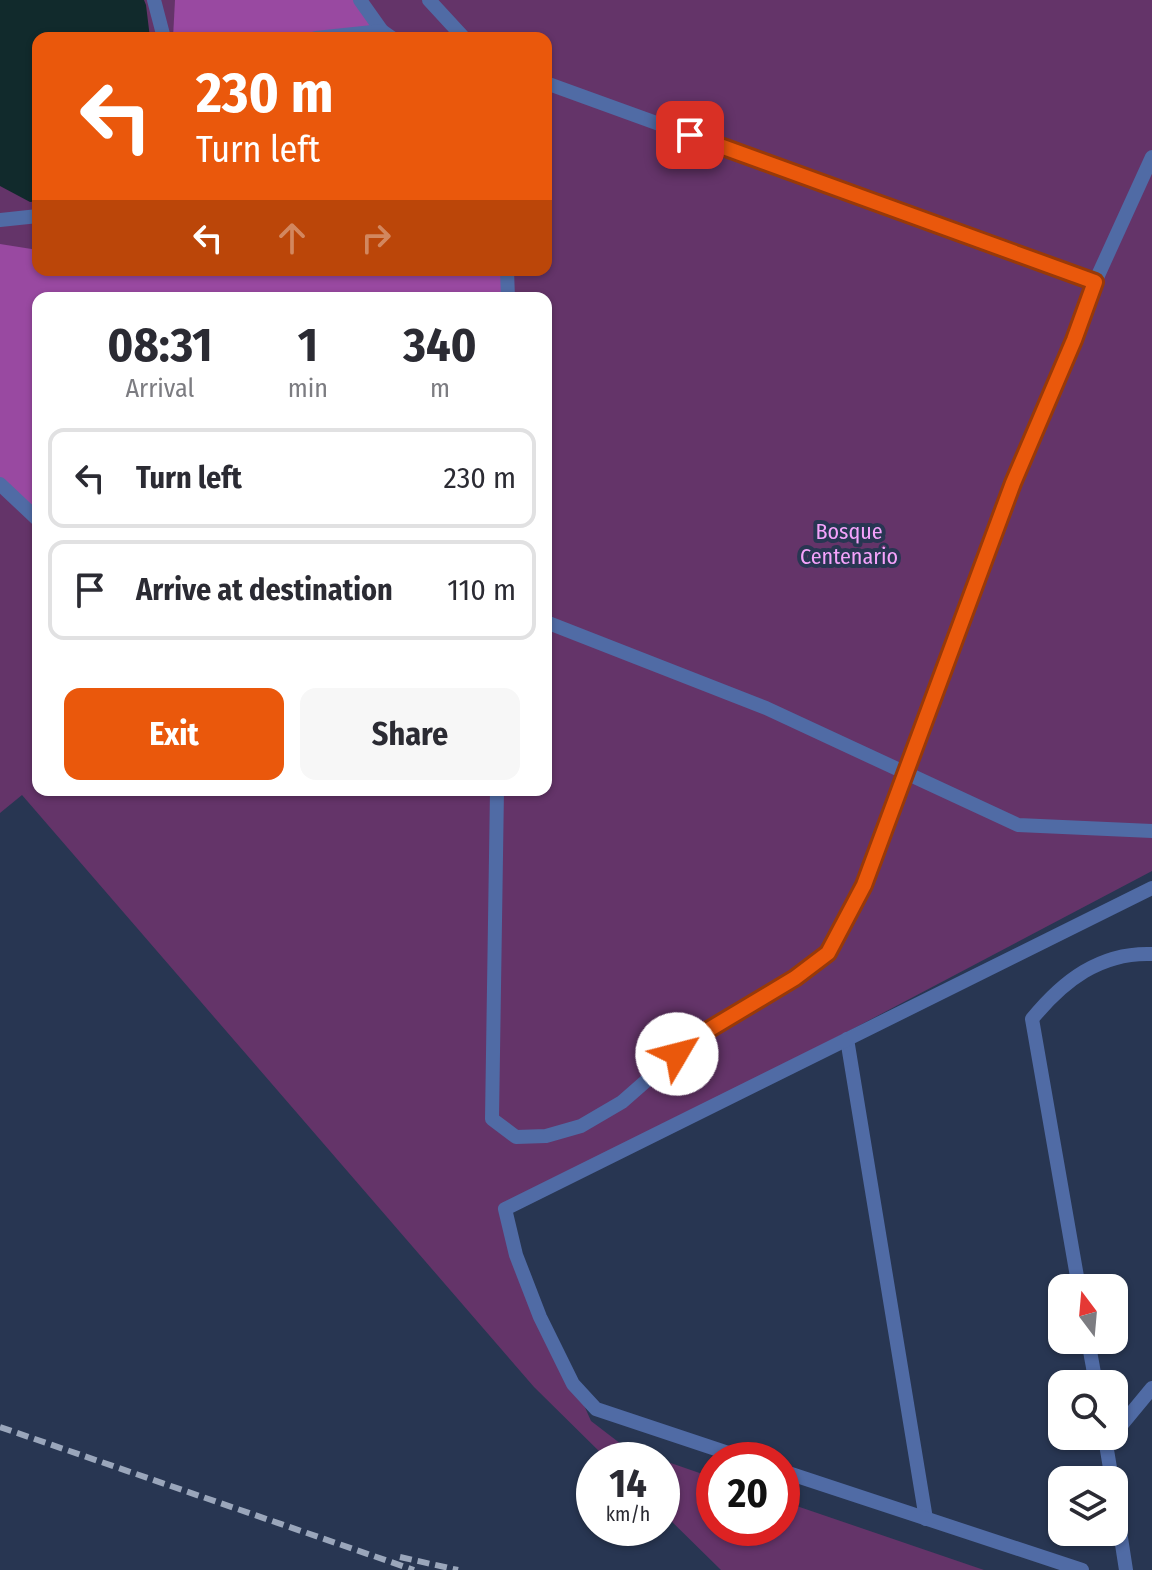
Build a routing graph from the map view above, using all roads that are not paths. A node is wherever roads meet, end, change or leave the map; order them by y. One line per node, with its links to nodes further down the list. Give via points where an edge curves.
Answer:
1 (154, 0): 4 (lane)
2 (360, 0): 5 (lane)
3 (429, 0): 6 (lane)
4 (162, 32)
5 (385, 32)
6 (458, 32)
7 (552, 85): 11 (lane)
8 (1152, 157): 11 (lane)
9 (32, 217): 10 (lane)
10 (0, 220)
11 (1095, 282): 15 (lane, via 1013,483)
12 (0, 484): 13 (lane)
13 (32, 514)
14 (552, 624): 15 (lane, via 766,708)
15 (906, 775): 16 (lane, via 864,885 828,953 695,1038 622,1102 581,1126 546,1136 516,1137 492,1119); 17 (lane, via 1018,825)
16 (497, 796)
17 (1152, 831)
18 (1152, 888): 20 (lane)
19 (1152, 954): 21 (lane, via 1136,953 1086,969 1057,988 1032,1019)
20 (847, 1039): 24 (lane, via 505,1209 540,1317 573,1384 596,1409); 26 (lane)
21 (1077, 1274)
22 (1152, 1388): 23 (lane)
23 (1128, 1415)
24 (696, 1442)
25 (800, 1477): 26 (lane)
26 (926, 1519): 28 (lane)
27 (1122, 1546): 29 (lane)
28 (1082, 1570)
29 (1126, 1570)

